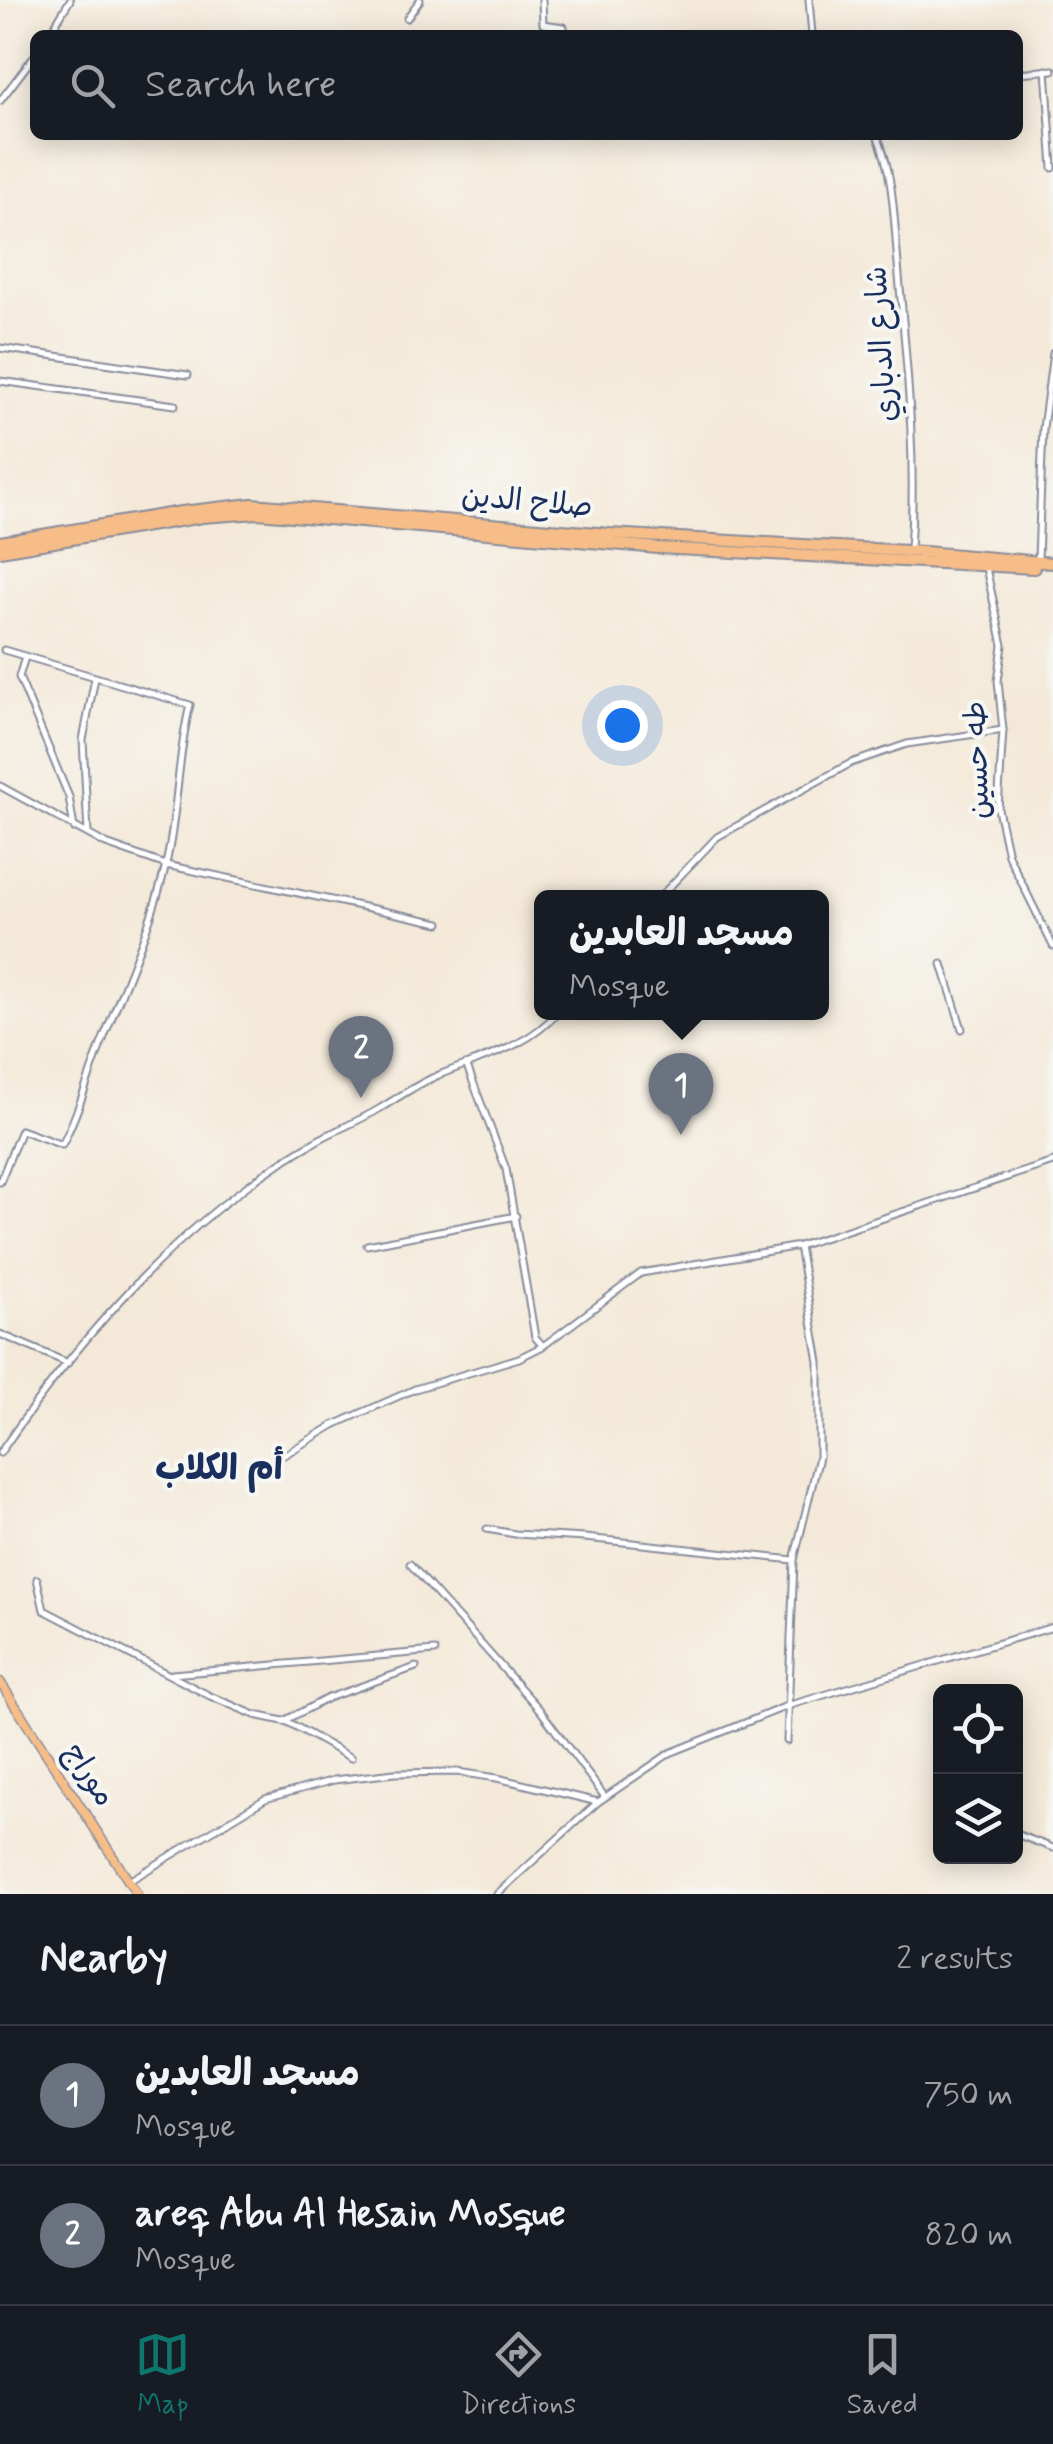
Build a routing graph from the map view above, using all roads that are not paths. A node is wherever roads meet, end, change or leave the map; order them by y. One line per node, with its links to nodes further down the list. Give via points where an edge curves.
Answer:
1 (70, 0): 6 (street)
2 (420, 0): 5 (street)
3 (542, 0): 7 (street, via 542,24)
4 (809, 0): 8 (street)
5 (406, 18)
6 (52, 30)
7 (564, 30)
8 (812, 30)
9 (30, 61): 12 (street)
10 (1049, 70): 11 (street); 14 (street)
11 (1023, 72)
12 (0, 100)
13 (880, 140): 24 (street, شارع الدباري, via 905,328)
14 (1053, 168)
15 (0, 348): 17 (street)
16 (1053, 354): 25 (street)
17 (188, 375)
18 (0, 381): 19 (street)
19 (175, 405)
20 (34, 541): 21 (highway, صلاح الدين); 22 (highway, صلاح الدين, via 252,504); 23 (highway, صلاح الدين)
21 (0, 542)
22 (806, 549): 24 (highway, صلاح الدين); 26 (highway, صلاح الدين)
23 (0, 552)
24 (910, 552): 25 (highway, صلاح الدين)
25 (1038, 562): 27 (highway, صلاح الدين)
26 (986, 564): 27 (highway, صلاح الدين); 31 (street, طه حسين, via 1003,645)
27 (1053, 566)
28 (3, 650): 29 (street)
29 (24, 657): 30 (street); 33 (street, via 20,677 69,797)
30 (95, 678): 34 (street, via 83,740); 35 (street, via 190,704)
31 (1003, 730): 36 (street, via 906,744 851,763 717,837); 38 (street, طه حسين, via 998,791 1004,840)
32 (0, 786): 33 (street)
33 (74, 828): 34 (street)
34 (88, 834): 35 (street)
35 (166, 865): 37 (street); 44 (street, via 70,1130 62,1145 20,1130)
36 (667, 890)
37 (440, 923)
38 (1053, 946)
39 (942, 964): 41 (street)
40 (551, 1020): 42 (street, via 507,1050)
41 (962, 1028)
42 (467, 1066): 45 (street, via 506,1169); 50 (street, via 317,1141 228,1198 178,1242)
43 (1053, 1162): 47 (street)
44 (0, 1182)
45 (516, 1216): 46 (street); 49 (street, via 535,1338)
46 (367, 1245)
47 (799, 1246): 49 (street, via 642,1273); 54 (street, via 819,1362 819,1457)
48 (0, 1334): 50 (street)
49 (543, 1346): 52 (street, via 415,1389 334,1425)
50 (68, 1362): 51 (street)
51 (0, 1453)
52 (259, 1470)
53 (487, 1529): 54 (street)
54 (794, 1560): 62 (street)
55 (410, 1564): 66 (street, via 533,1702)
56 (37, 1580): 60 (street, via 44,1610)
57 (1053, 1628): 62 (street)
58 (435, 1651): 60 (street)
59 (416, 1667): 63 (street)
60 (172, 1674): 63 (street, via 255,1715)
61 (0, 1682): 70 (main road, موراج)
62 (787, 1706): 64 (street); 66 (street, via 670,1753)
63 (284, 1721): 65 (street)
64 (787, 1742)
65 (351, 1758)
66 (605, 1798): 67 (street)
67 (598, 1802): 70 (street, via 457,1772 352,1778 271,1796); 72 (street)
68 (1023, 1837): 69 (street)
69 (1053, 1848)
70 (129, 1881): 71 (main road, موراج)
71 (137, 1894)
72 (497, 1894)

